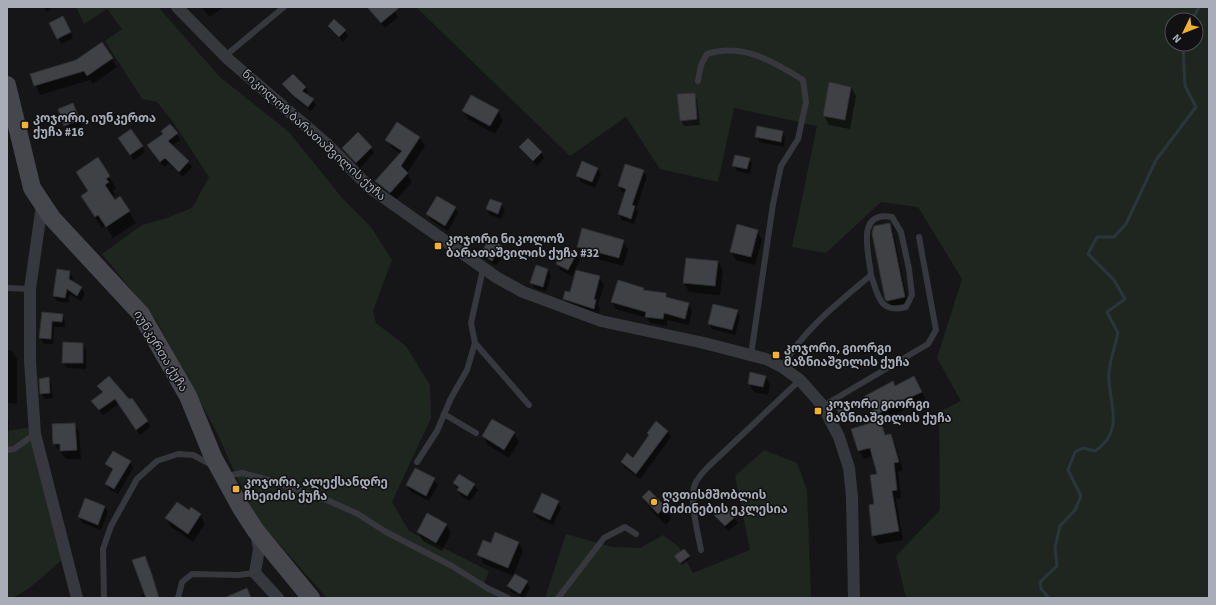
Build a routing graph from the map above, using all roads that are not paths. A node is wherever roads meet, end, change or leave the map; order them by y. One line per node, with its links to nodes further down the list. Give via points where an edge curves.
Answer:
1 (177, 7): 3 (street, ნიკოლოზ ბარათაშვილის ქუჩა)
2 (284, 7): 3 (lane)
3 (225, 56): 8 (street, ნიკოლოზ ბარათაშვილის ქუჩა, via 321,139 369,186)
4 (698, 81): 13 (lane, via 701,65 707,54 719,50 741,50 777,63 803,80 806,102 798,139 781,166)
5 (7, 85): 6 (main road, იუნკერთა ქუჩა, via 32,188)
6 (42, 205): 11 (street); 23 (main road, იუნკერთა ქუჩა, via 141,314 188,396)
7 (919, 237): 17 (lane, via 936,330 928,344)
8 (484, 269): 12 (lane, via 471,323); 13 (street, ნიკოლოზ ბარათაშვილის ქუჩა, via 522,292 601,321)
9 (871, 275): 9 (lane, via 867,228 873,220 883,216 892,217 901,232 909,269 912,295 906,307 885,307 878,298); 14 (lane, via 805,333)
10 (7, 288): 11 (lane)
11 (30, 289): 20 (street, via 30,360)
12 (475, 343): 16 (lane); 18 (lane, via 467,370)
13 (751, 355): 14 (street, ნიკოლოზ ბარათაშვილის ქუჩა, via 766,358)
14 (782, 367): 15 (street, ნიკოლოზ ბარათაშვილის ქუჩა)
15 (800, 380): 17 (street, ნიკოლოზ ბარათაშვილის ქუჩა); 26 (lane, via 709,466 696,482 696,521)
16 (529, 405)
17 (823, 406): 35 (street, ნიკოლოზ ბარათაშვილის ქუჩა, via 839,437 849,468)
18 (444, 414): 19 (lane); 22 (lane)
19 (476, 433)
20 (35, 434): 21 (lane, via 14,449); 28 (street)
21 (7, 450)
22 (417, 462)
23 (221, 473): 24 (main road, იუნკერთა ქუჩა); 29 (lane, via 193,455 178,454 157,461 137,479 111,526 103,549); 33 (lane, via 242,472 329,501 358,514 386,532)
24 (256, 531): 27 (street, via 259,548); 32 (main road, იუნკერთა ქუჩა)
25 (636, 534): 34 (lane, via 625,527 604,538)
26 (701, 550)
27 (255, 573): 30 (lane, via 192,574 182,582); 31 (street)
28 (77, 598)
29 (104, 598)
30 (178, 598)
31 (278, 598)
32 (311, 598)
33 (508, 598)
34 (558, 598)
35 (854, 598)

